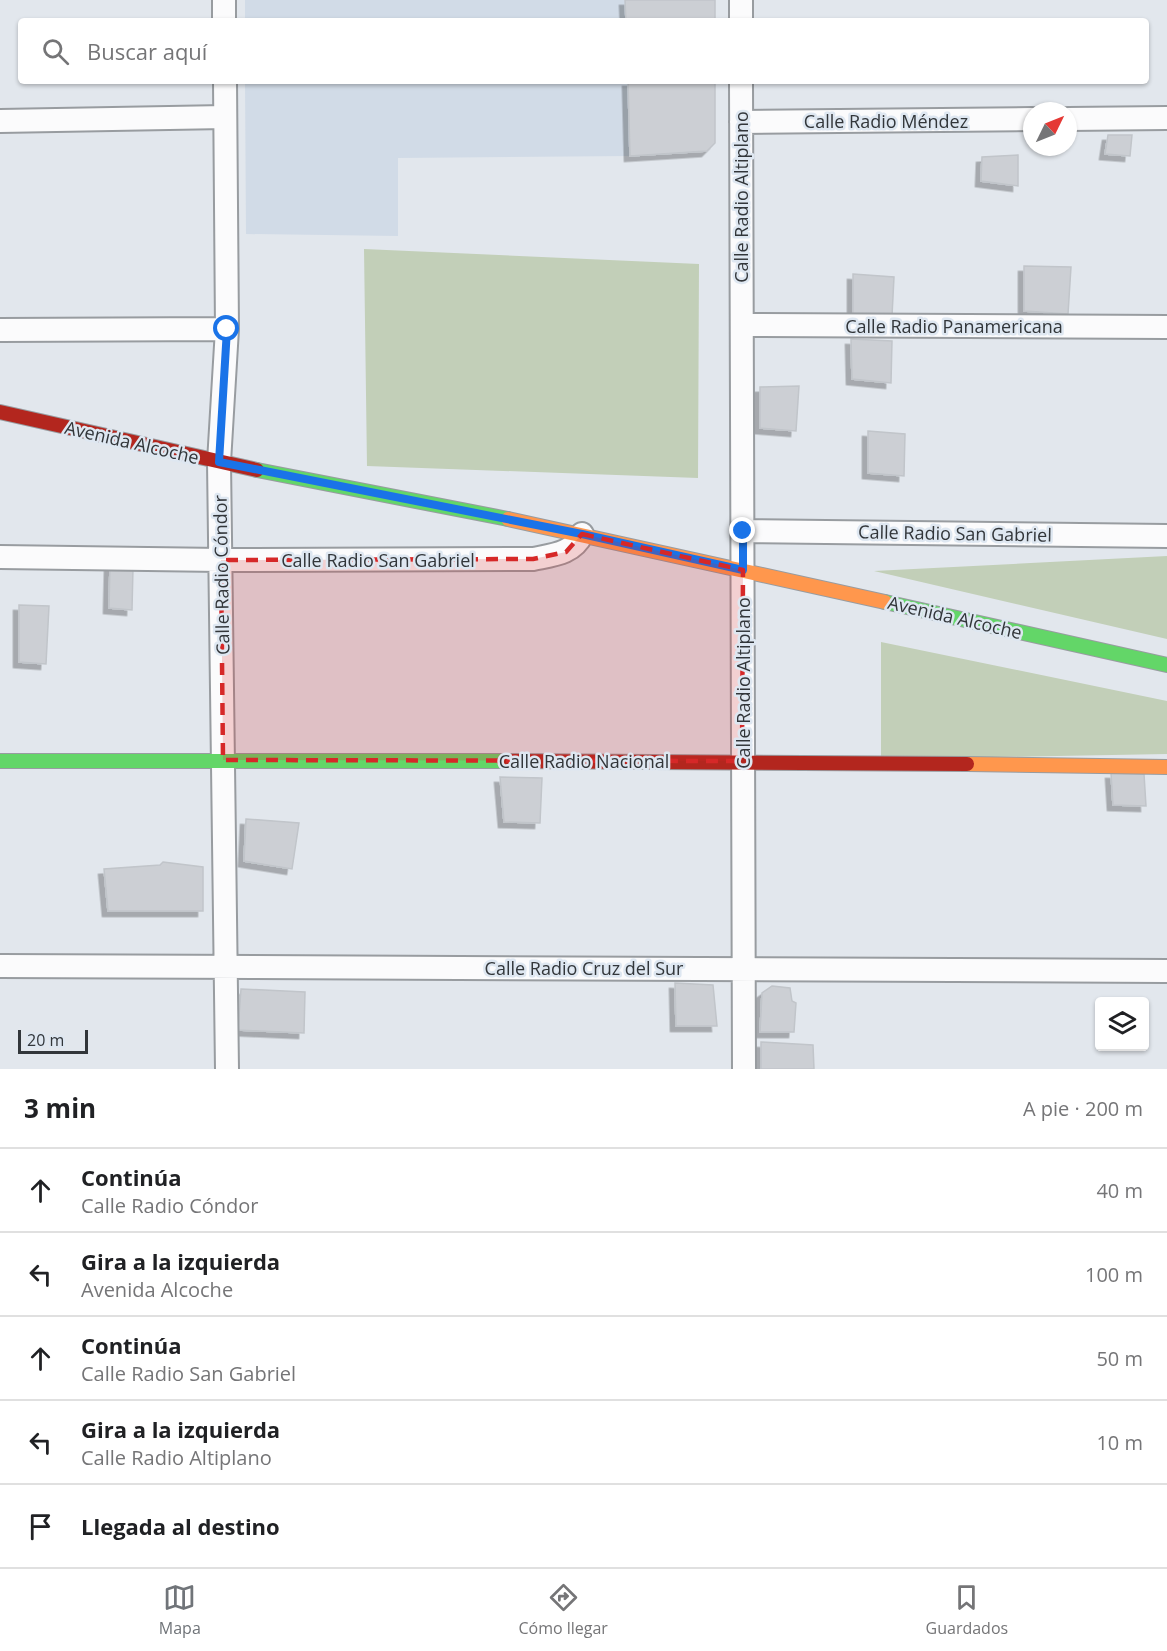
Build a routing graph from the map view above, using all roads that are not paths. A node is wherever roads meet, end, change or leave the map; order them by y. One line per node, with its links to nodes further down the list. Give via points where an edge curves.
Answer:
1 (224, 0): 3 (street)
2 (741, 0): 4 (street)
3 (224, 18)
4 (741, 18)
5 (225, 84): 7 (street, Calle Radio Cóndor)
6 (741, 84): 12 (street, Calle Radio Altiplano)
7 (225, 117): 11 (street); 15 (street, Calle Radio Cóndor)
8 (1167, 118): 10 (street)
9 (1023, 119): 12 (street, Calle Radio Méndez)
10 (1077, 119)
11 (0, 122)
12 (741, 122): 13 (street, Calle Radio Altiplano)
13 (742, 325): 14 (street, Calle Radio Panamericana); 19 (street, Calle Radio Altiplano)
14 (1167, 327)
15 (227, 329): 16 (street); 18 (street, Calle Radio Cóndor)
16 (0, 330)
17 (0, 412): 18 (street, Avenida Alcoche)
18 (219, 462): 20 (street, Avenida Alcoche); 23 (street, Calle Radio Cóndor)
19 (743, 531): 21 (street, Calle Radio San Gabriel); 24 (street, Calle Radio Altiplano)
20 (582, 534): 23 (street, Calle Radio San Gabriel, via 566,552 533,559); 24 (street)
21 (1167, 536)
22 (0, 557): 23 (street, Calle Radio San Gabriel)
23 (221, 560): 26 (street, Calle Radio Cóndor)
24 (743, 570): 25 (street, Avenida Alcoche); 28 (street, Calle Radio Altiplano)
25 (1167, 665)
26 (223, 760): 27 (street, Calle Radio Nacional); 28 (street, Calle Radio Nacional); 31 (street, Calle Radio Cóndor)
27 (0, 761)
28 (741, 761): 29 (street, Calle Radio Nacional); 32 (street, Calle Radio Altiplano)
29 (1167, 767)
30 (0, 966): 31 (street, Calle Radio Cruz del Sur)
31 (226, 967): 32 (street, Calle Radio Cruz del Sur); 34 (street, Calle Radio Cóndor)
32 (745, 969): 33 (street, Calle Radio Cruz del Sur); 35 (street, Calle Radio Altiplano)
33 (1167, 971)
34 (227, 1069)
35 (744, 1069)

